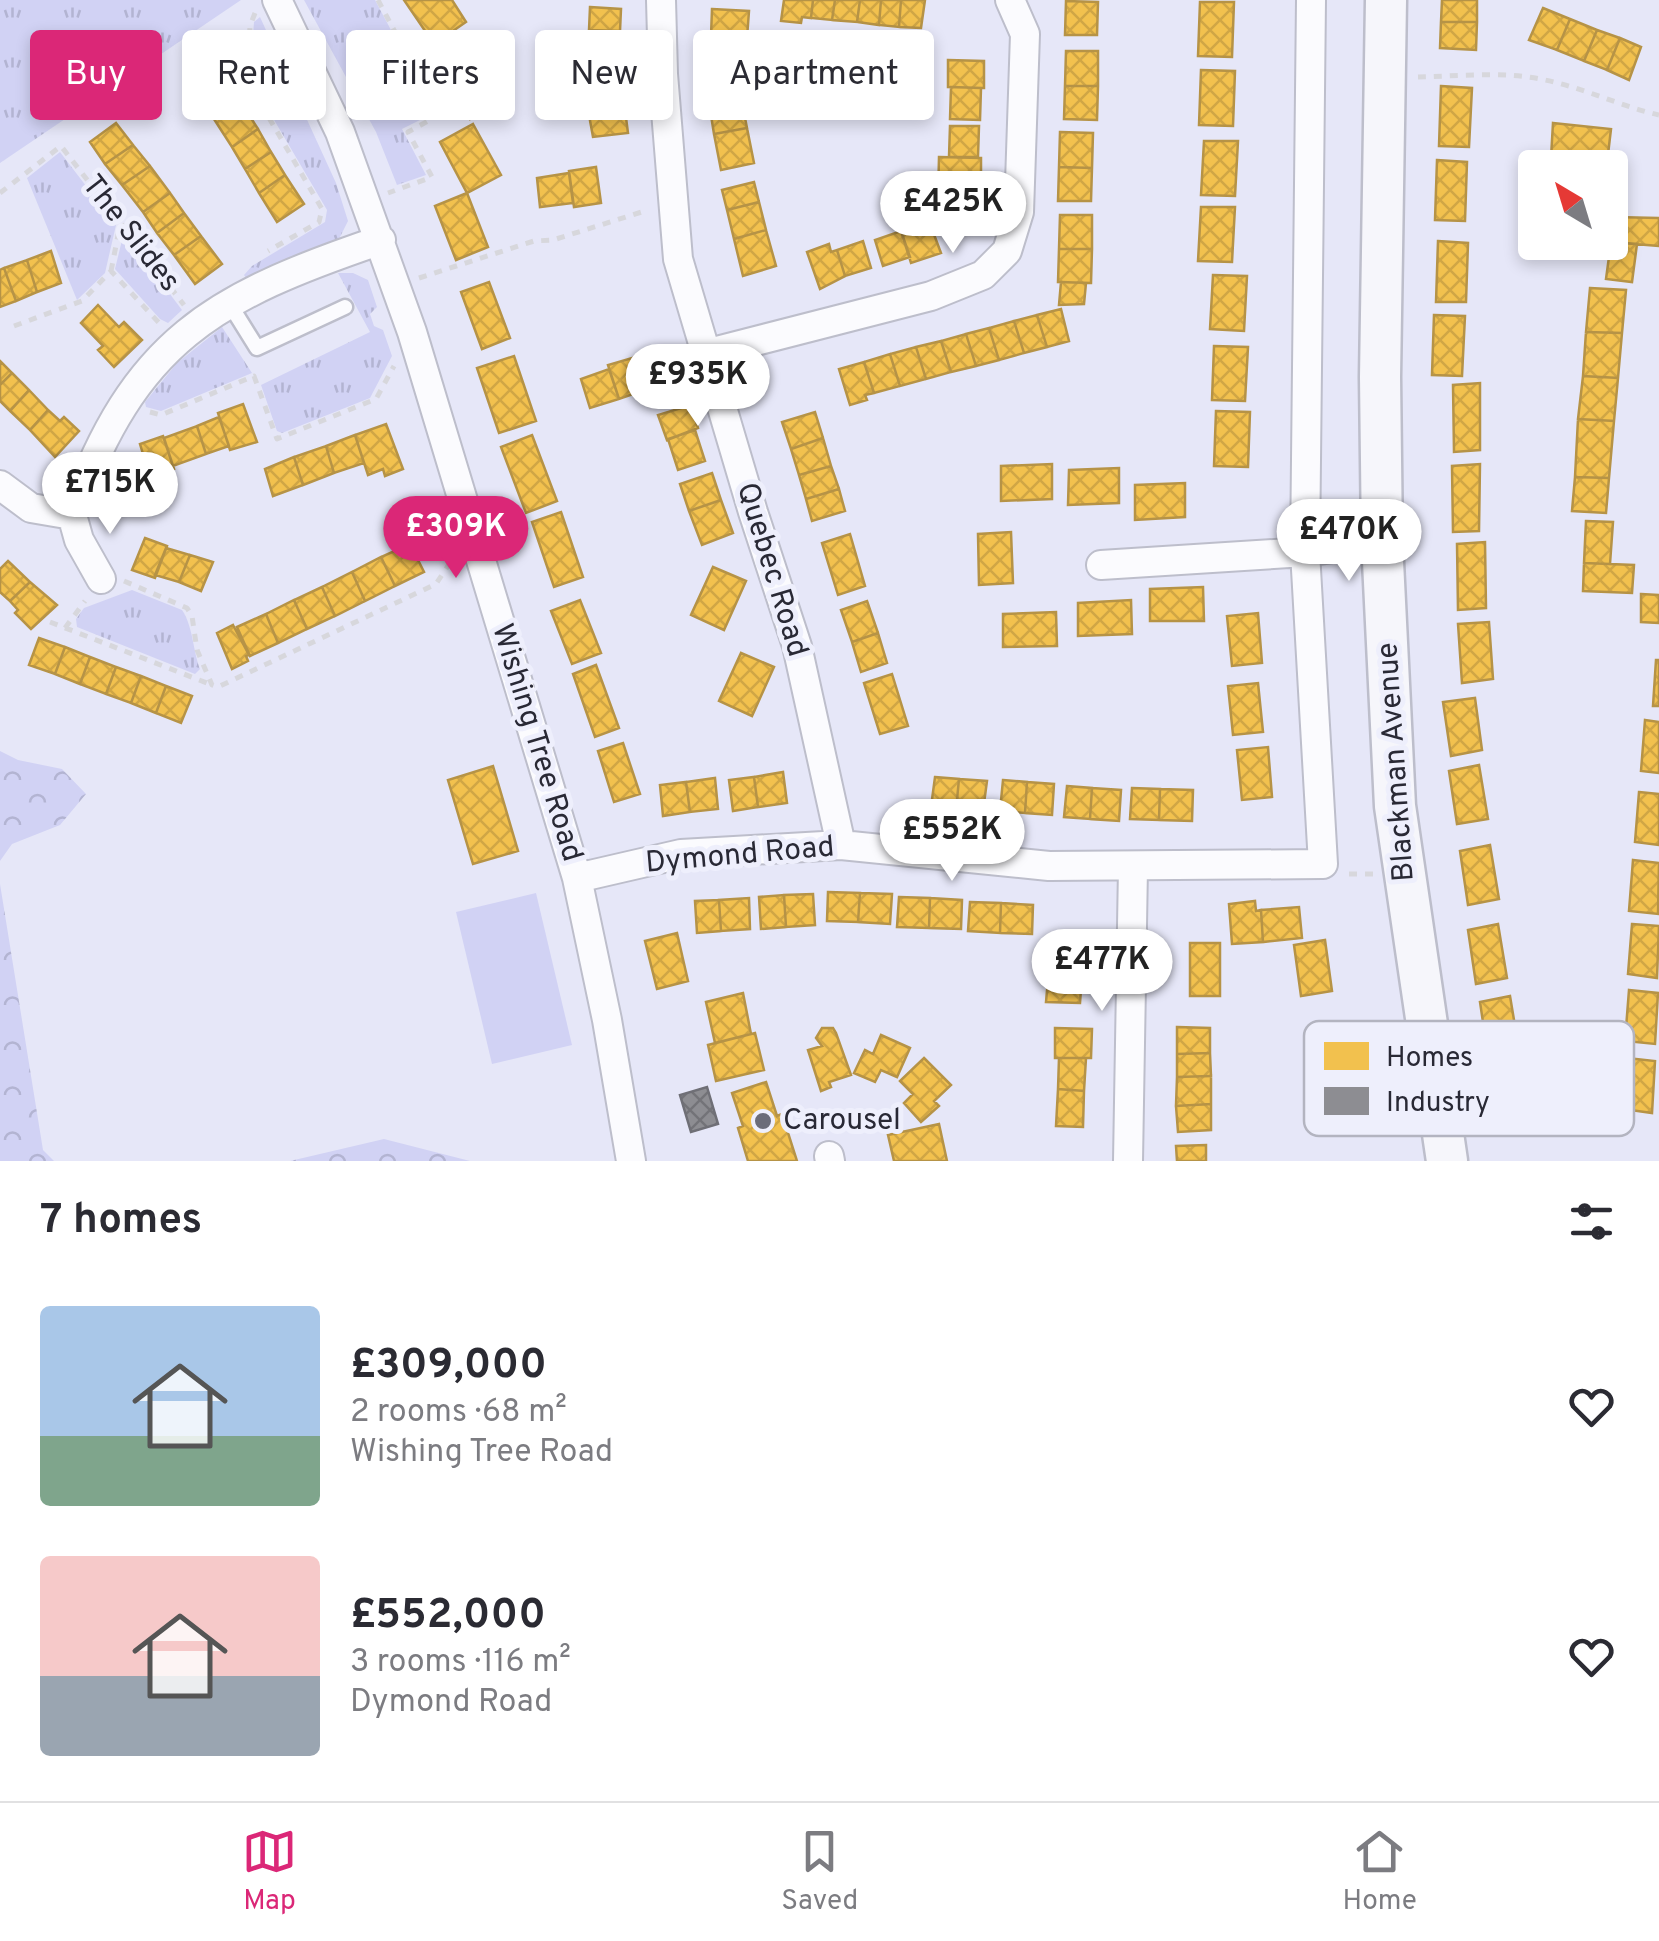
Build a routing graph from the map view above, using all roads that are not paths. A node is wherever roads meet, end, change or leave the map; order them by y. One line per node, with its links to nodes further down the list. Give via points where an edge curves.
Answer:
1 (277, 0): 6 (street, Wishing Tree Road, via 340,132)
2 (661, 0): 9 (street, Quebec Road, via 678,258)
3 (1010, 0): 9 (street, via 1025,34 1020,212 1007,251 983,276 931,296)
4 (1311, 0): 13 (street)
5 (1386, 0): 12 (street, Blackman Avenue)
6 (381, 240): 7 (street, The Slides); 18 (street, Wishing Tree Road)
7 (238, 296): 8 (lane, via 257,348); 11 (street, The Slides, via 147,370 105,433)
8 (345, 307)
9 (705, 354): 16 (street, Quebec Road, via 797,646)
10 (0, 484): 11 (street, via 31,508)
11 (72, 514): 15 (street)
12 (1382, 542): 13 (street); 19 (street, Blackman Avenue, via 1395,806)
13 (1306, 552): 14 (street); 17 (street, Dymond Road, via 1322,864)
14 (1101, 565)
15 (101, 579)
16 (841, 845): 17 (street, Dymond Road); 18 (street, Dymond Road, via 681,854)
17 (1132, 868): 22 (street)
18 (577, 878): 21 (street, Wishing Tree Road)
19 (1426, 1021)
20 (1443, 1136): 23 (street, Blackman Avenue)
21 (631, 1161)
22 (1128, 1161)
23 (1447, 1161)

